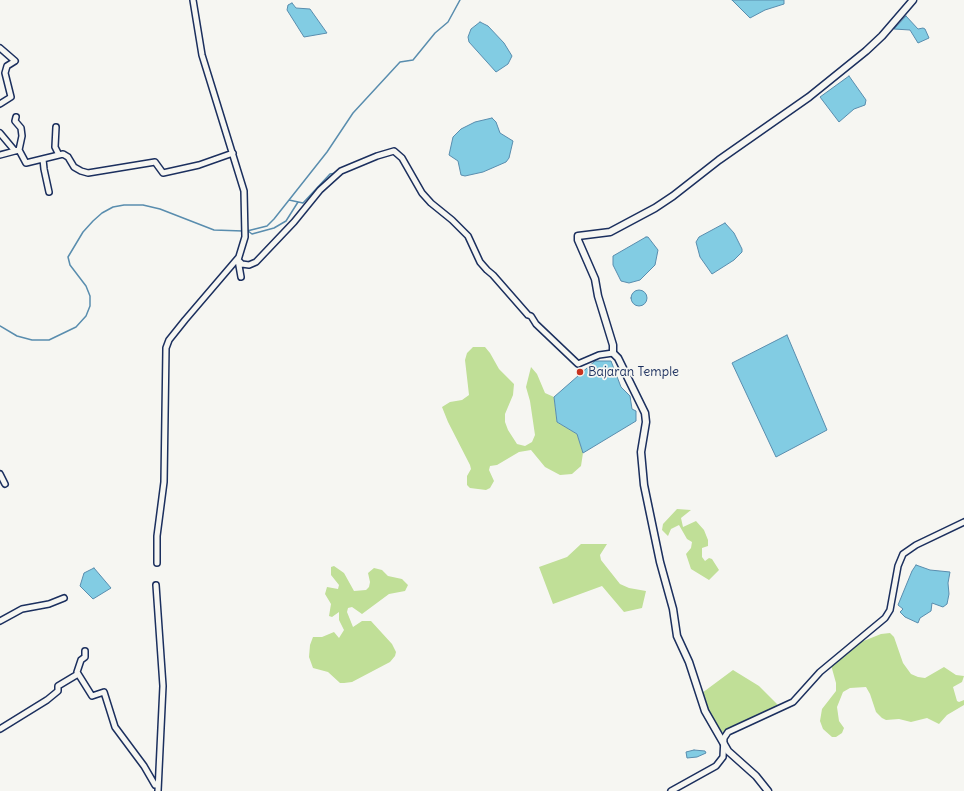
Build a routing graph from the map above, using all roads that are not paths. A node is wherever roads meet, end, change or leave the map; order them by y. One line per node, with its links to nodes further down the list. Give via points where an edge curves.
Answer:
1 (193, 0): 9 (street, via 202,55)
2 (913, 0): 16 (street, via 866,51 673,196 610,232 578,236 595,279)
3 (0, 48): 4 (street, via 15,61 7,66 5,73 10,97)
4 (0, 104)
5 (16, 117): 8 (street, via 15,121 21,128 22,136)
6 (56, 127): 11 (street, via 55,147)
7 (0, 134): 8 (street)
8 (17, 150): 10 (street); 12 (street, via 26,163)
9 (233, 153): 11 (street, via 199,165 163,173 155,162 88,173 74,167 68,157 62,154); 14 (street, via 244,191 245,237)
10 (0, 155)
11 (59, 156): 12 (street)
12 (44, 159): 13 (street)
13 (49, 192)
14 (238, 259): 15 (street); 16 (street, via 242,264 256,262 320,190 341,171 394,151 402,158 422,193 468,236 480,262 536,324 578,364 599,355); 20 (street, via 176,331 166,348 164,482 157,536)
15 (241, 277)
16 (613, 353): 27 (street, via 618,358 645,414 641,452 644,485 677,636 689,662 705,711)
17 (0, 474): 18 (street)
18 (5, 484)
19 (964, 522): 27 (street, via 903,554 898,566 890,610 885,618 820,672 792,702 735,728 725,735)
20 (157, 563)
21 (156, 585): 29 (street, via 163,686)
22 (64, 598): 23 (street, via 49,604 22,609)
23 (0, 621)
24 (85, 651): 25 (street)
25 (78, 674): 26 (street, via 58,686 58,691 47,700); 28 (street, via 92,696 104,692 115,727)
26 (0, 729)
27 (724, 742): 30 (street, via 723,757 716,766); 31 (street, via 732,756 756,776)
28 (155, 785)
29 (158, 791)
30 (671, 791)
31 (768, 791)

